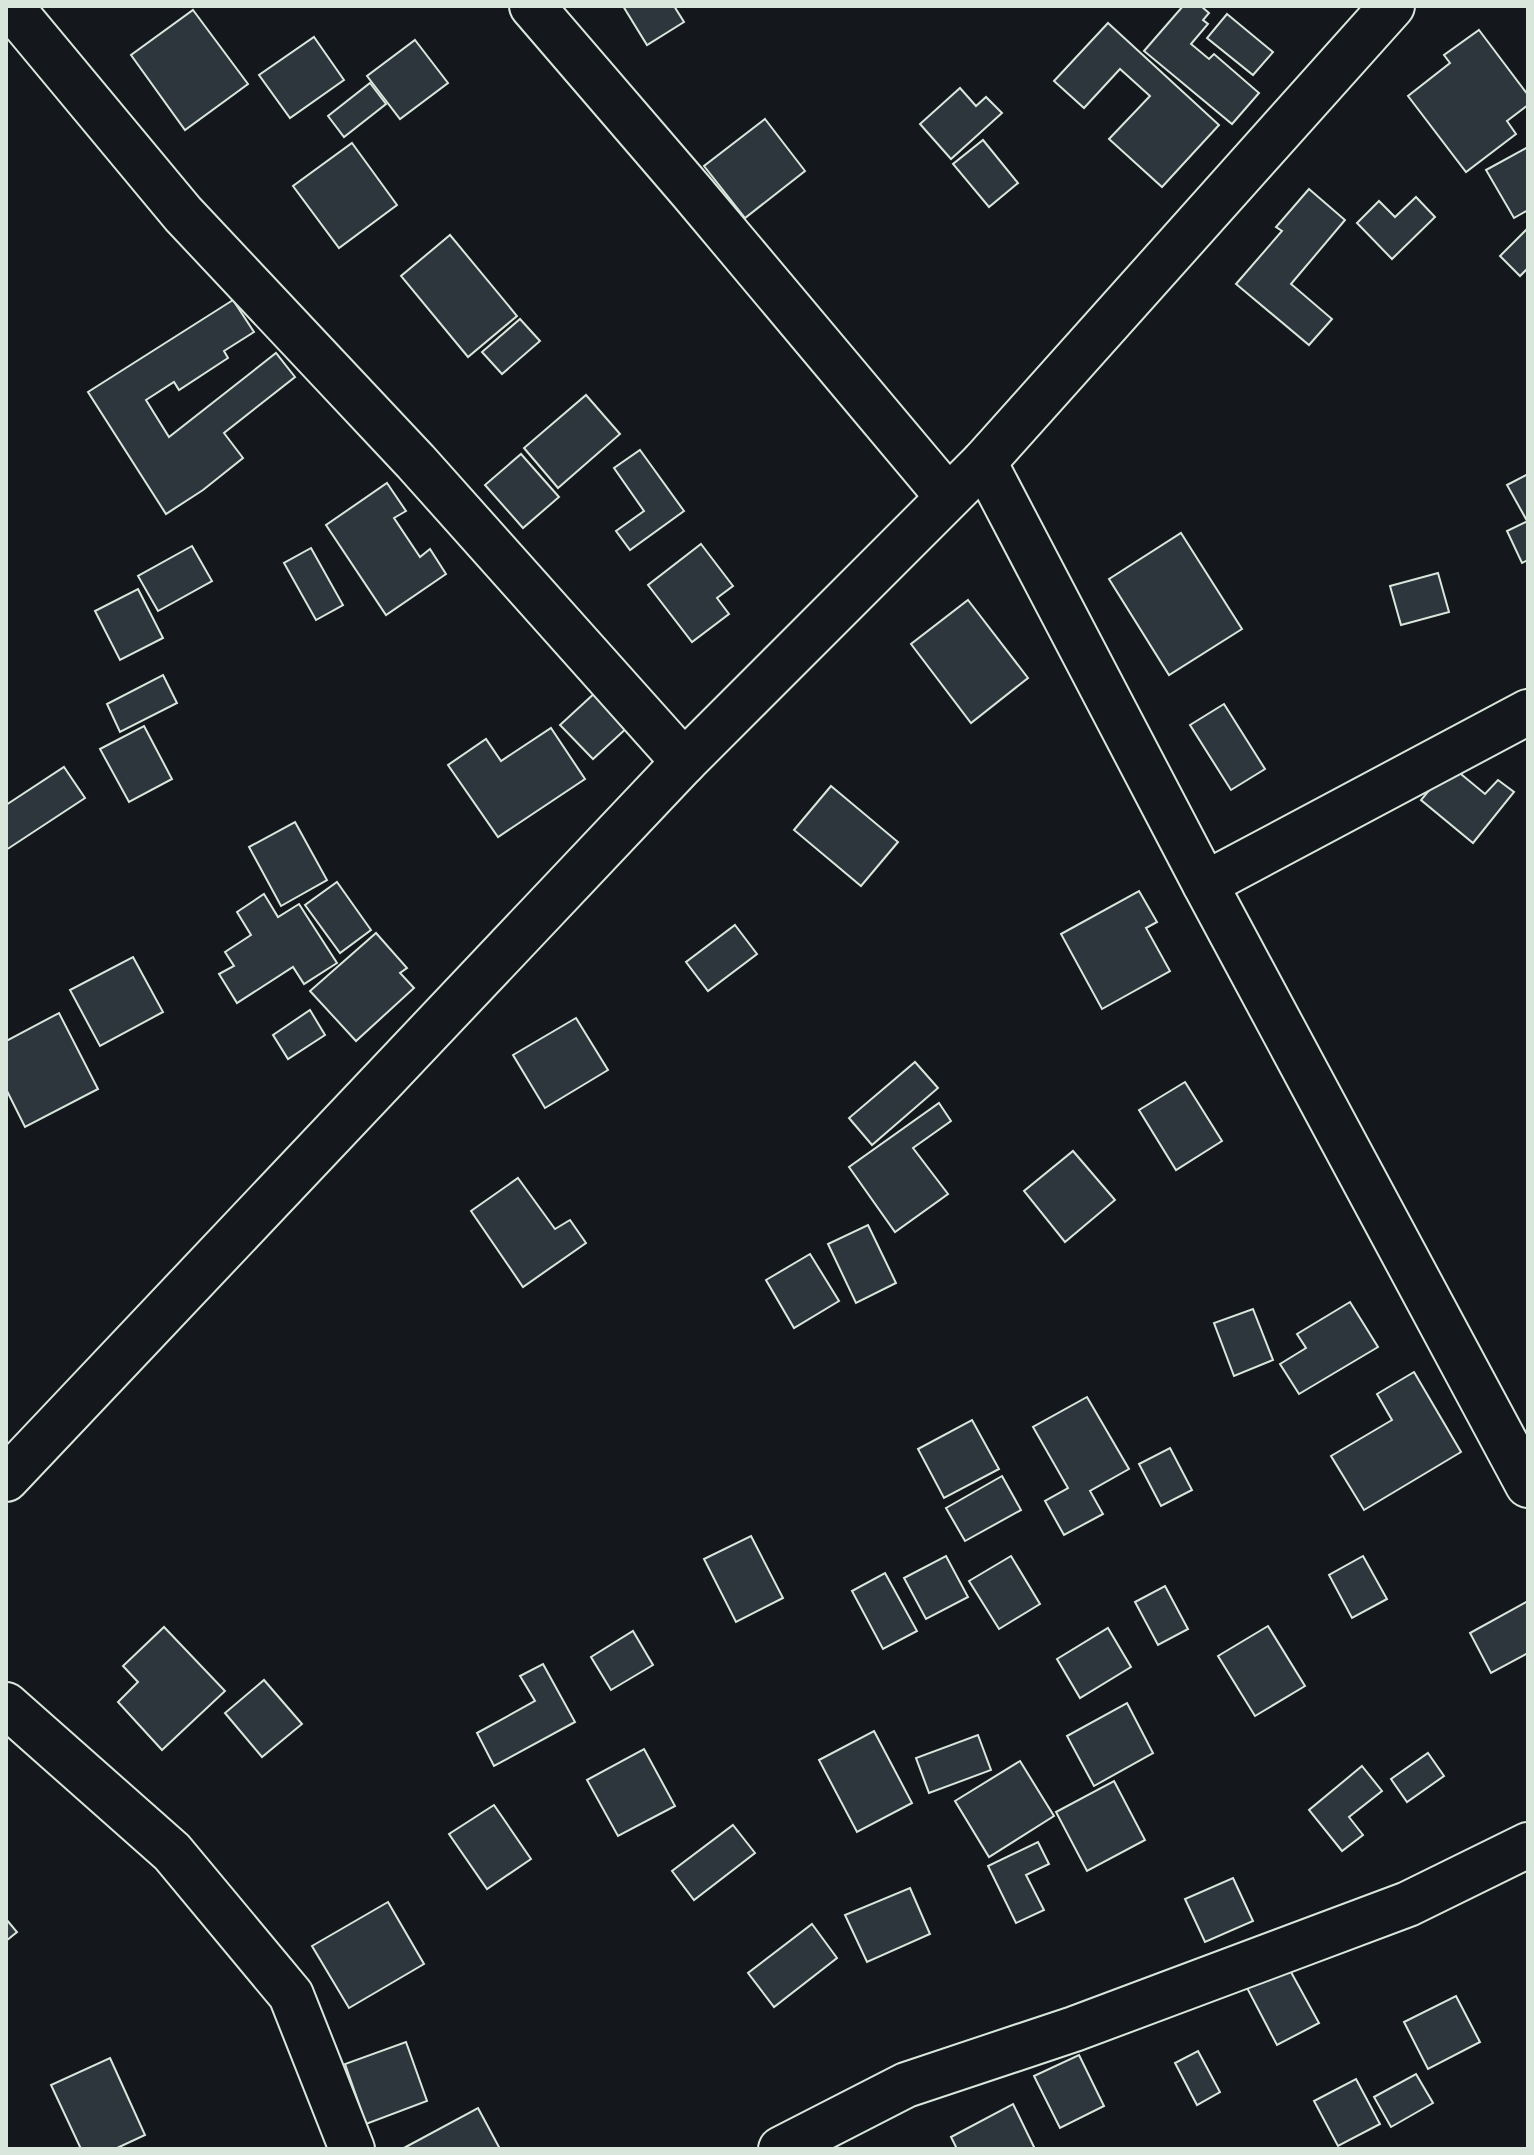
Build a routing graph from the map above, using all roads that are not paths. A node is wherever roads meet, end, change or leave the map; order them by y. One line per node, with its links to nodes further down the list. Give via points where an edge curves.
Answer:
1 (10, 6): 7 (street, via 183,214 416,462)
2 (532, 6): 5 (street)
3 (1392, 6): 4 (street)
4 (984, 462): 5 (street); 8 (street)
5 (948, 497): 7 (street)
6 (1528, 712): 8 (street)
7 (684, 762): 9 (street)
8 (1205, 884): 10 (street)
9 (6, 1479)
10 (1528, 1485)
11 (6, 1705): 13 (street, via 172,1852 291,1995)
12 (1528, 1845): 14 (street, via 1408,1904 1074,2029 906,2085)
13 (352, 2149)
14 (781, 2149)

